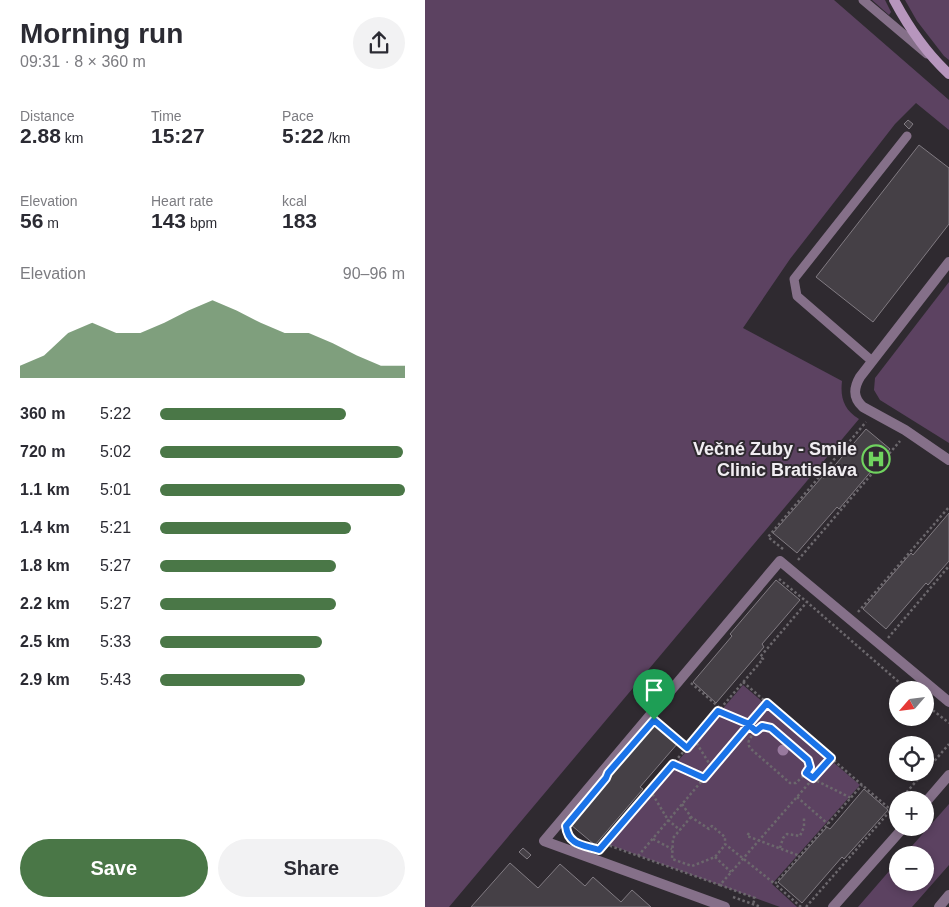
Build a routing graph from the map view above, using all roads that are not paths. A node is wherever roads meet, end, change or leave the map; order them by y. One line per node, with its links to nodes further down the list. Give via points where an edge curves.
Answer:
1 (863, 0): 3 (lane)
2 (894, 0): 3 (street)
3 (931, 57): 4 (street)
4 (949, 74)
5 (907, 136): 7 (lane, via 794,279 797,296)
6 (949, 262): 7 (street)
7 (872, 361): 8 (street, via 856,385 854,391 858,402)
8 (949, 460)
9 (949, 702): 14 (street, via 780,562 544,842)
10 (949, 775): 11 (street)
11 (934, 792)
12 (896, 836): 15 (street)
13 (949, 895): 16 (street)
14 (725, 907)
15 (833, 907)
16 (939, 907)

